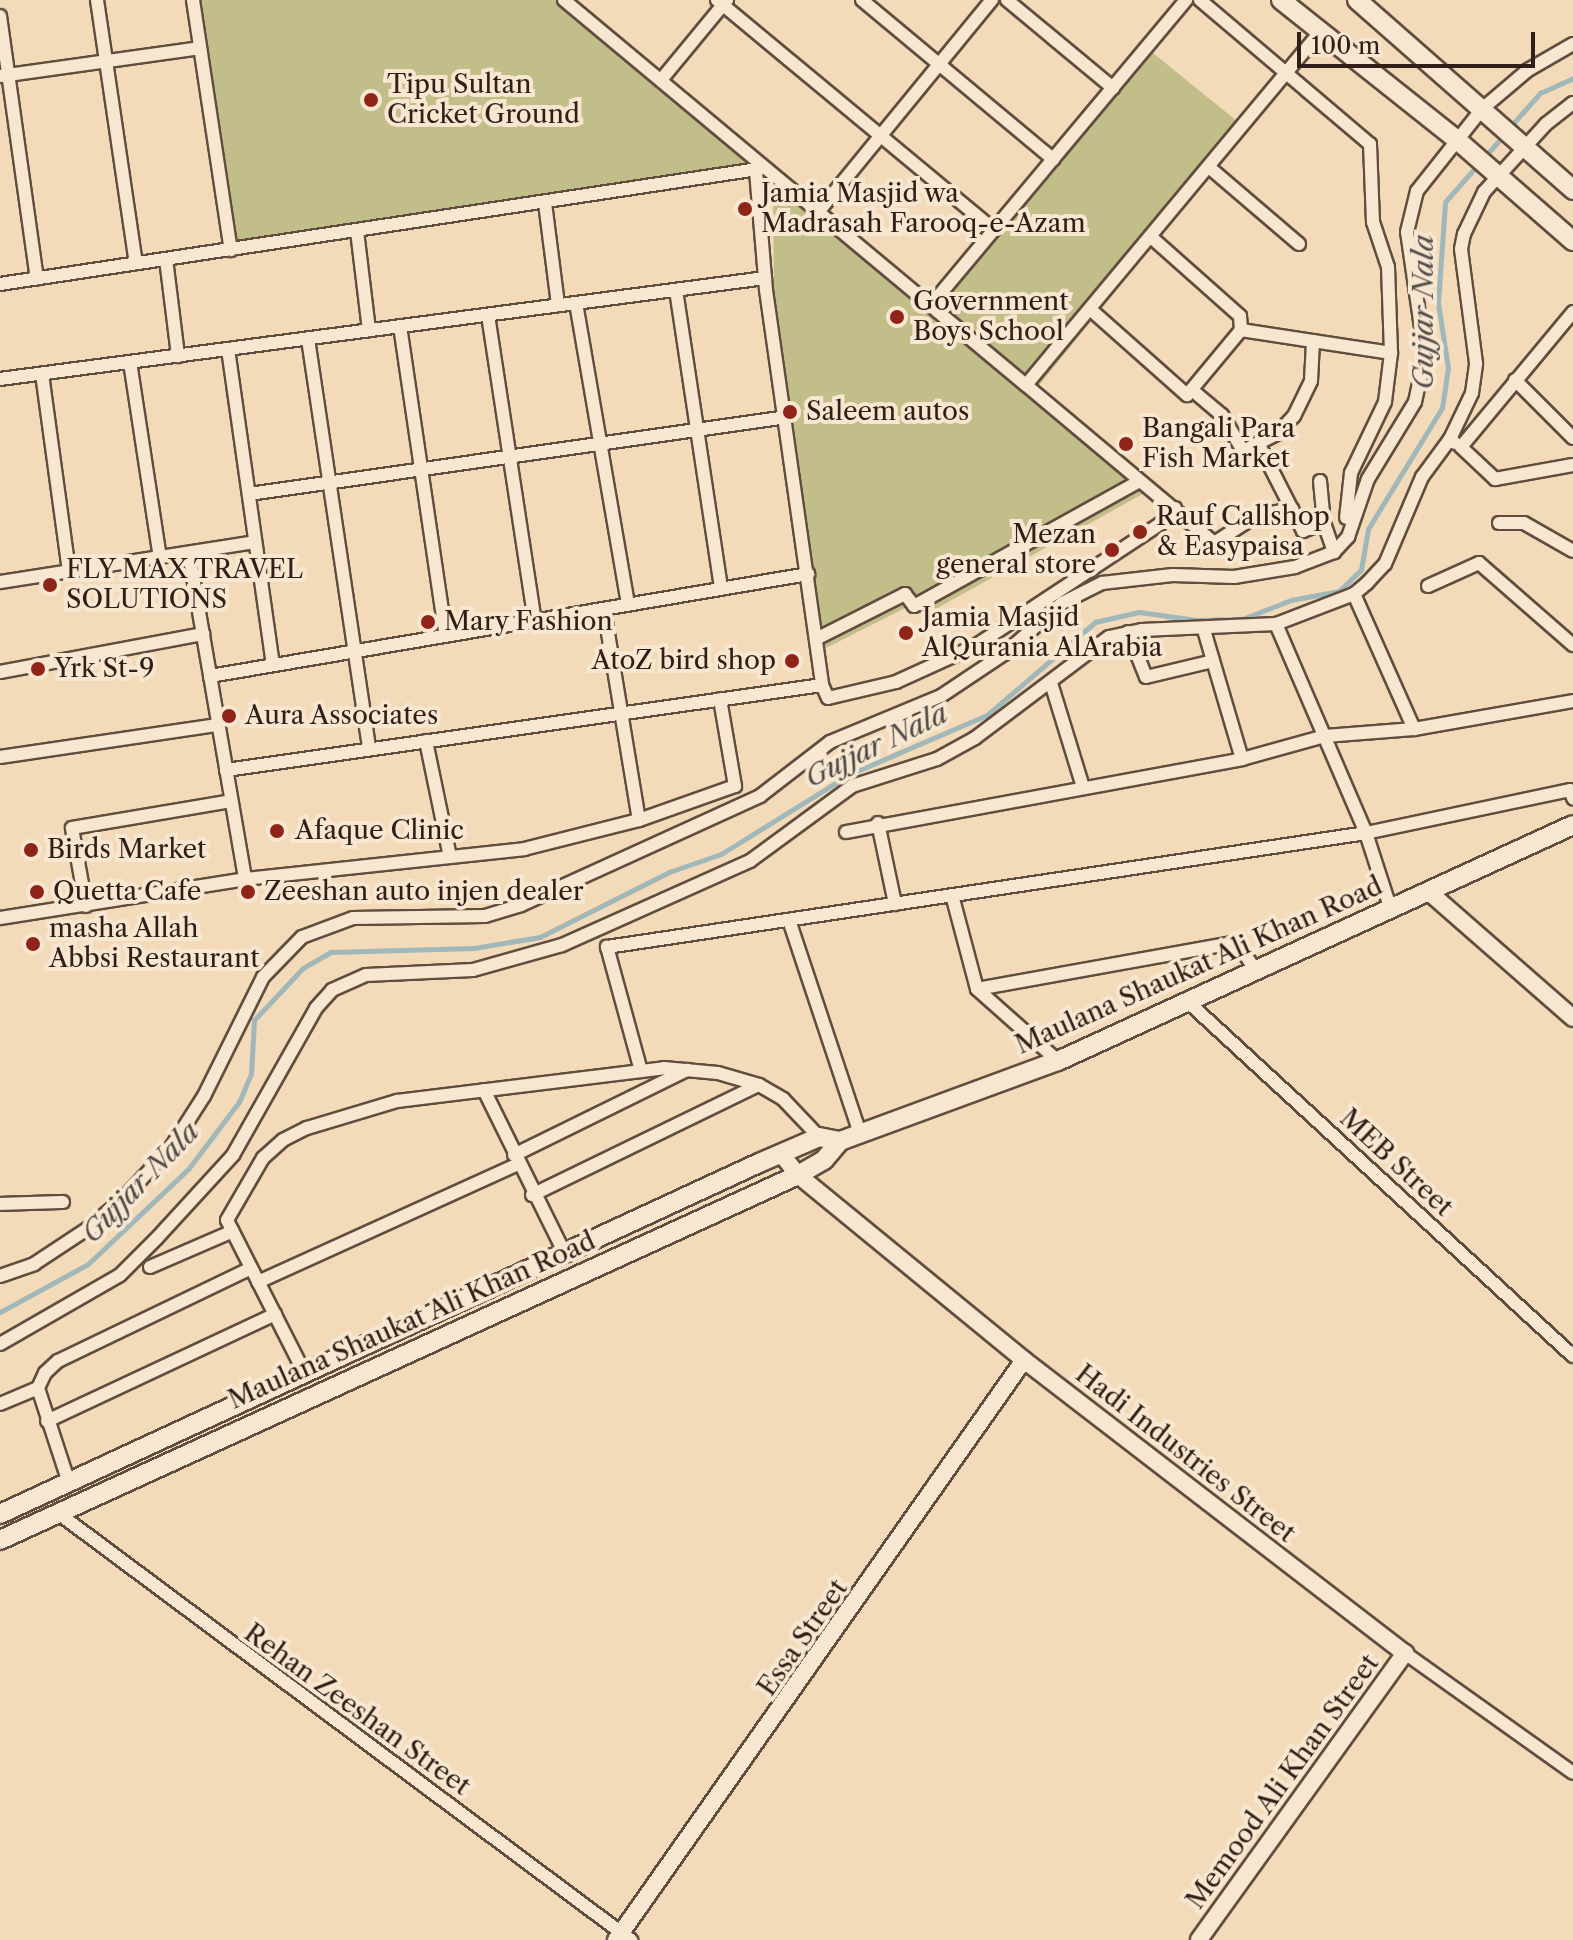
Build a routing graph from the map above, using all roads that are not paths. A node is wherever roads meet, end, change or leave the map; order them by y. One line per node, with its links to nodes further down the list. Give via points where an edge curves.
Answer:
1 (97, 0): 16 (street)
2 (193, 0): 15 (street)
3 (564, 0): 20 (street)
4 (862, 0): 17 (street)
5 (992, 0): 17 (street)
6 (1007, 0): 21 (street)
7 (1186, 0): 21 (street)
8 (1200, 0): 18 (street)
9 (1281, 0): 13 (main road)
10 (1357, 0): 23 (main road)
11 (722, 2): 20 (street); 24 (street)
12 (0, 16): 19 (street)
13 (1319, 33): 18 (street); 26 (main road)
14 (1573, 44): 23 (street, via 1528,70)
15 (200, 48): 16 (street); 39 (street)
16 (106, 61): 19 (street); 41 (street)
17 (939, 64): 24 (street); 27 (street)
18 (1290, 73): 28 (street); 58 (street, via 1370,144 1373,222 1388,267)
19 (4, 75): 42 (street)
20 (661, 80): 29 (street)
21 (1113, 88): 27 (street)
22 (1573, 103): 25 (street)
23 (1485, 112): 25 (main road); 26 (street)
24 (881, 136): 33 (street); 34 (street)
25 (1520, 142): 30 (street); 31 (main road)
26 (1460, 143): 30 (main road); 87 (street, via 1409,210 1407,232 1425,355 1415,402 1368,479 1348,537)
27 (1053, 159): 34 (street)
28 (1210, 168): 36 (street); 38 (street)
29 (761, 169): 32 (street); 33 (street); 43 (street)
30 (1493, 172): 37 (main road); 69 (street, via 1461,249 1476,363 1472,393)
31 (1573, 190)
32 (545, 203): 35 (street); 47 (street)
33 (819, 211): 48 (street)
34 (994, 230): 48 (street)
35 (357, 231): 39 (street); 53 (street)
36 (1151, 237): 49 (street); 54 (street, via 1240,316)
37 (1573, 241)
38 (1299, 244)
39 (231, 250): 40 (street)
40 (166, 259): 41 (street); 59 (street)
41 (136, 263): 42 (street)
42 (37, 278): 44 (street)
43 (765, 278): 45 (street); 66 (street)
44 (0, 284)
45 (676, 290): 46 (street); 67 (street)
46 (576, 303): 47 (street); 71 (street)
47 (558, 305): 51 (street)
48 (931, 305): 64 (street)
49 (1090, 309): 64 (street); 65 (street, via 1187,395)
50 (1573, 312): 63 (street)
51 (488, 315): 52 (street); 73 (street)
52 (400, 326): 53 (street); 75 (street)
53 (369, 330): 55 (street)
54 (1241, 330): 56 (street); 65 (street)
55 (308, 339): 57 (street); 78 (street)
56 (1313, 341): 58 (street); 70 (street, via 1311,381 1294,416)
57 (228, 349): 59 (street); 79 (street)
58 (1391, 353): 82 (street, via 1385,402 1351,473)
59 (178, 356): 60 (street)
60 (130, 362): 61 (street); 89 (street)
61 (42, 374): 62 (street); 90 (street)
62 (0, 379)
63 (1515, 380): 68 (street); 72 (street)
64 (1026, 385): 77 (street)
65 (1192, 390): 70 (street, via 1222,415 1243,451)
66 (787, 417): 67 (street); 91 (street)
67 (697, 430): 71 (street); 94 (street)
68 (1573, 438)
69 (1450, 439): 72 (street); 95 (street, via 1422,477 1385,564)
70 (1258, 443): 81 (street)
71 (600, 444): 73 (street); 96 (street)
72 (1461, 447): 74 (street, via 1495,479)
73 (510, 457): 75 (street); 98 (street)
74 (1573, 465)
75 (422, 469): 78 (street); 103 (street)
76 (1320, 481): 83 (street)
77 (1138, 482): 80 (street); 104 (street, via 914,606 905,594)
78 (328, 483): 79 (street); 106 (street)
79 (249, 494): 85 (street)
80 (1175, 508): 81 (street, via 1214,543 1256,516); 112 (street, via 1160,524 975,646 896,682 828,698)
81 (1292, 509): 83 (street, via 1303,531)
82 (1346, 518)
83 (1324, 523): 87 (street)
84 (1499, 523): 86 (street, via 1524,523)
85 (255, 542): 88 (street); 108 (street)
86 (1573, 551)
87 (1334, 552): 163 (street, via 1295,567 1234,577 1173,575 1102,583 1062,603 1004,654 941,696 830,742 760,796 521,905 485,916 353,918 302,937 263,977 204,1096 172,1146 87,1229 34,1264)
88 (189, 554): 89 (street); 102 (street)
89 (160, 558): 90 (street)
90 (69, 572): 92 (street)
91 (808, 574): 94 (street); 104 (street)
92 (0, 582)
93 (1428, 586): 105 (street, via 1479,563)
94 (721, 589): 96 (street)
95 (1354, 594): 99 (street); 117 (street)
96 (628, 605): 97 (street)
97 (604, 609): 98 (street); 115 (street)
98 (535, 621): 103 (street)
99 (1276, 624): 100 (street); 118 (street)
100 (1204, 630): 101 (street); 107 (street)
101 (1128, 632): 107 (street, via 1146,677); 111 (street, via 1085,651)
102 (203, 634): 109 (street); 110 (street)
103 (446, 636): 106 (street)
104 (816, 639): 112 (street)
105 (1573, 645)
106 (352, 652): 108 (street); 120 (street)
107 (1213, 661): 122 (street)
108 (273, 665): 110 (street)
109 (0, 672)
110 (210, 676): 116 (street)
111 (1051, 683): 124 (street); 166 (street, via 937,759 852,786 750,861 562,945 473,970 366,975 332,990 316,1008 233,1155 157,1238 120,1275)
112 (822, 685): 113 (street)
113 (720, 699): 115 (street); 127 (street, via 735,786)
114 (1573, 701): 117 (street)
115 (622, 713): 119 (street); 127 (street)
116 (218, 725): 121 (street); 123 (street)
117 (1414, 729): 118 (street)
118 (1325, 736): 122 (street); 131 (street)
119 (426, 741): 120 (street); 132 (street)
120 (369, 749): 123 (street)
121 (0, 757)
122 (1242, 759): 124 (street)
123 (226, 770): 126 (street)
124 (1083, 787): 128 (street)
125 (1573, 798): 131 (street, via 1570,790)
126 (231, 801): 133 (street); 137 (street, via 72,828)
127 (639, 820): 132 (street, via 524,849)
128 (878, 823): 130 (street); 136 (street)
129 (1573, 825): 134 (main road, Maulana Shaukat Ali Khan Road)
130 (846, 832)
131 (1366, 833): 135 (street); 138 (street)
132 (450, 857): 133 (street)
133 (245, 879): 137 (street)
134 (1429, 892): 138 (main road, Maulana Shaukat Ali Khan Road); 144 (street)
135 (952, 895): 136 (street); 142 (street)
136 (895, 904): 140 (street)
137 (86, 906): 139 (street)
138 (1391, 910): 141 (main road, Maulana Shaukat Ali Khan Road)
139 (0, 918)
140 (789, 920): 147 (street, via 607,947); 150 (street)
141 (1256, 971): 142 (street, via 1237,942); 143 (main road, Maulana Shaukat Ali Khan Road)
142 (977, 989): 145 (street)
143 (1188, 1002): 145 (main road, Maulana Shaukat Ali Khan Road); 167 (street, MEB Street)
144 (1573, 1018)
145 (1058, 1061): 150 (main road, Maulana Shaukat Ali Khan Road)
146 (690, 1068): 147 (street); 148 (street); 154 (street)
147 (641, 1071): 149 (street)
148 (759, 1085): 151 (street, via 783,1099); 156 (street)
149 (484, 1090): 154 (street); 159 (street, via 348,1112 283,1140 241,1187 227,1220)
150 (860, 1133): 152 (main road, Maulana Shaukat Ali Khan Road)
151 (819, 1137): 152 (main road); 153 (main road, Maulana Shaukat Ali Khan Road)
152 (840, 1141): 155 (main road, Maulana Shaukat Ali Khan Road, via 824,1160)
153 (782, 1155): 155 (street, Hadi Industries Street); 160 (main road, Maulana Shaukat Ali Khan Road)
154 (516, 1160): 156 (street); 164 (street)
155 (798, 1175): 168 (street, Hadi Industries Street); 174 (main road, Maulana Shaukat Ali Khan Road)
156 (532, 1195): 160 (street)
157 (63, 1202): 158 (street)
158 (0, 1204)
159 (233, 1231): 161 (street); 162 (street)
160 (563, 1250): 169 (main road, Maulana Shaukat Ali Khan Road)
161 (150, 1267)
162 (251, 1268): 164 (street); 170 (street, via 58,1361)
163 (0, 1276)
164 (258, 1282): 165 (street)
165 (275, 1314): 169 (street); 172 (street)
166 (0, 1344)
167 (1573, 1356)
168 (1024, 1360): 177 (street, Hadi Industries Street); 179 (street, Essa Street)
169 (304, 1372): 173 (main road, Maulana Shaukat Ali Khan Road)
170 (38, 1388): 171 (street); 172 (street)
171 (0, 1404)
172 (47, 1421): 173 (street)
173 (69, 1483): 175 (main road, Maulana Shaukat Ali Khan Road)
174 (58, 1513): 176 (main road, Maulana Shaukat Ali Khan Road); 179 (street, Rehan Zeeshan Street)
175 (0, 1514)
176 (0, 1540)
177 (1405, 1653): 178 (street, Hadi Industries Street); 180 (street, Memood Ali Khan Street)
178 (1573, 1773)
179 (623, 1938)
180 (1199, 1940)

